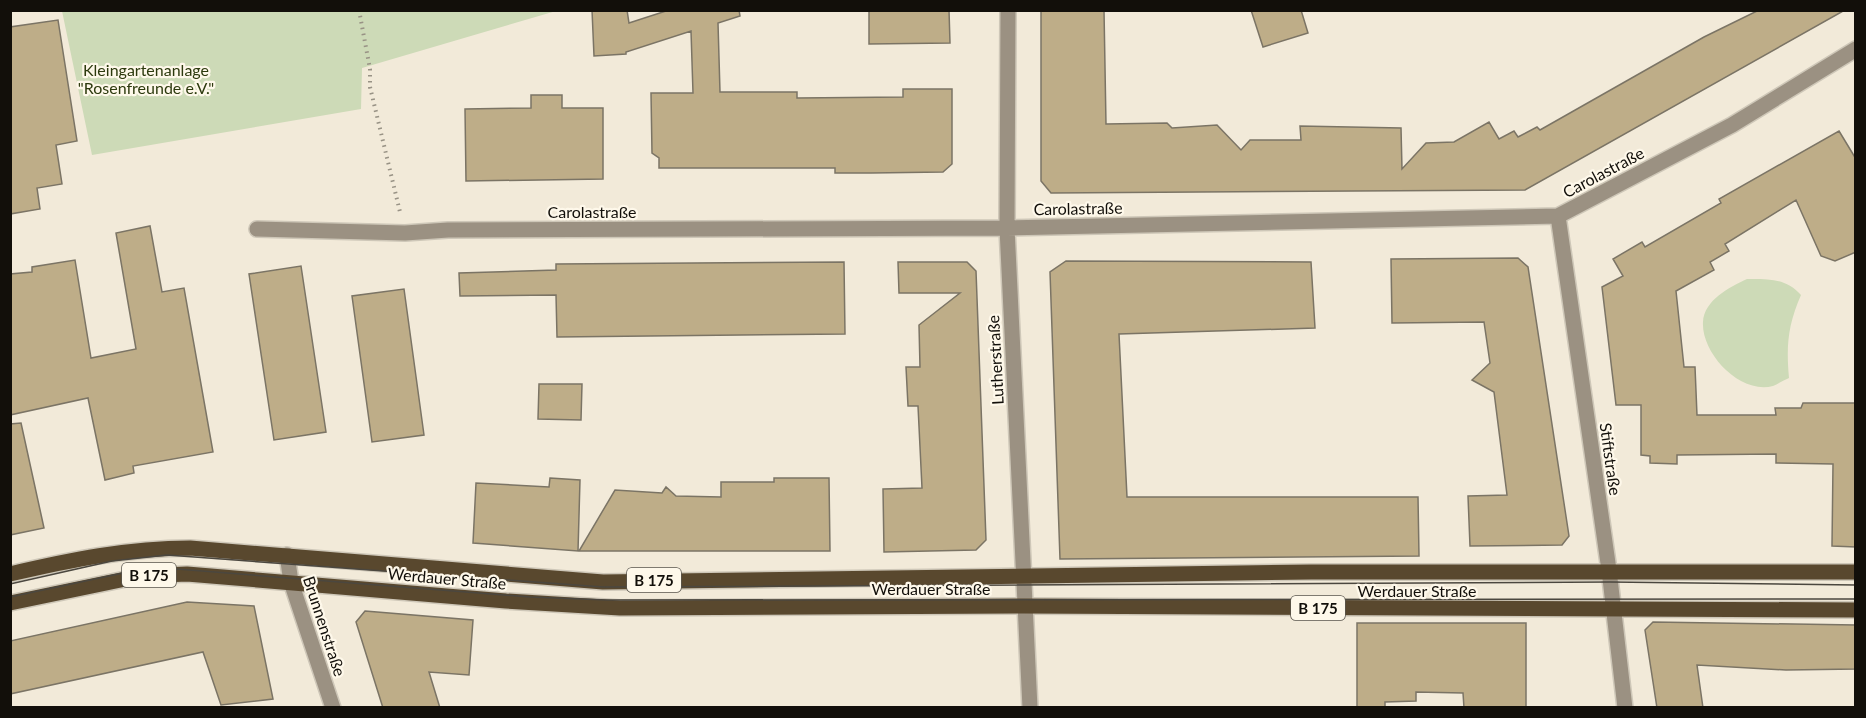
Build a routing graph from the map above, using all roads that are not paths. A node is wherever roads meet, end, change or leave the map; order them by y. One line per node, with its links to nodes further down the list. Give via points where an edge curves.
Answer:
1 (1008, 10): 4 (street, Lutherstraße)
2 (1856, 49): 3 (street, Carolastraße, via 1732,125)
3 (1558, 216): 4 (street, Carolastraße); 7 (street, Stiftstraße)
4 (1007, 228): 5 (street, Carolastraße, via 405,233); 10 (street, Lutherstraße)
5 (257, 229)
6 (287, 555): 9 (main road, Werdauer Straße / B 175, via 143,548); 10 (main road, Werdauer Straße / B 175, via 603,582); 11 (street, Brunnenstraße)
7 (1609, 570): 8 (main road, Werdauer Straße / B 175); 10 (main road, Werdauer Straße / B 175); 14 (street, Stiftstraße)
8 (1856, 572)
9 (10, 574)
10 (1023, 576): 13 (street, Lutherstraße)
11 (291, 582): 12 (main road, Werdauer Straße / B 175, via 187,574 140,576); 13 (main road, Werdauer Straße / B 175, via 620,608); 16 (street, Brunnenstraße)
12 (10, 603)
13 (1024, 606): 14 (main road, Werdauer Straße / B 175); 17 (street, Lutherstraße)
14 (1612, 608): 15 (main road, Werdauer Straße / B 175); 18 (street, Stiftstraße)
15 (1856, 610)
16 (333, 708)
17 (1030, 708)
18 (1625, 708)

